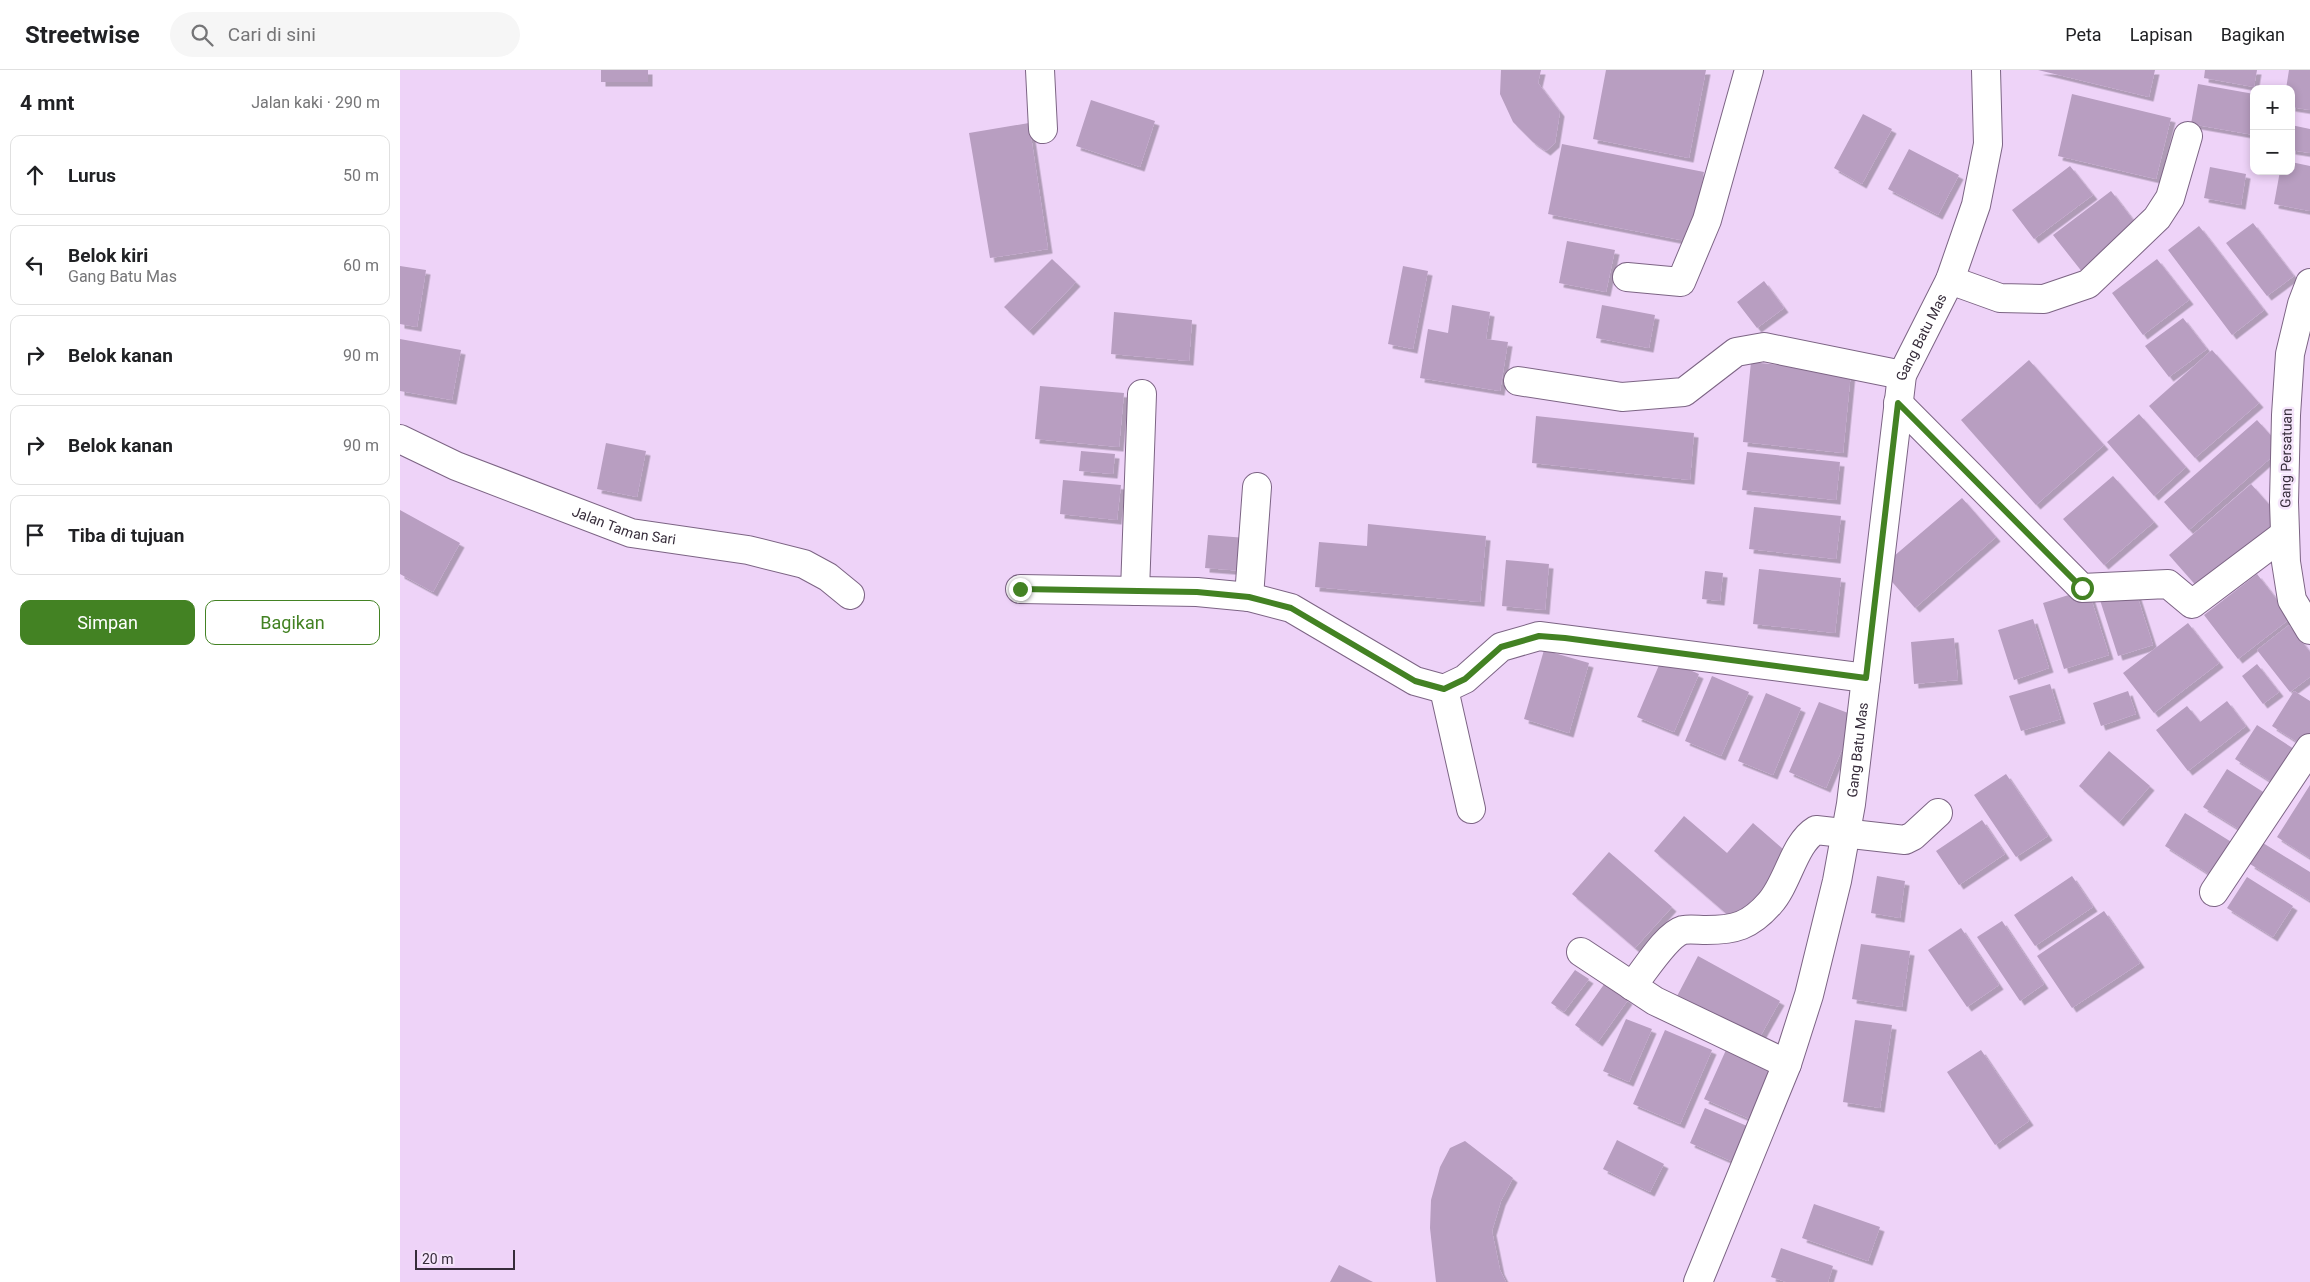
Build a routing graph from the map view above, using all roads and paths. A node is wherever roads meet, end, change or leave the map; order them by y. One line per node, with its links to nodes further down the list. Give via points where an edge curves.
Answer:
1 (1040, 70): 4 (street)
2 (1749, 70): 6 (street, via 1707,220 1682,282)
3 (1986, 70): 7 (street, Gang Batu Mas, via 1988,144 1976,205)
4 (1043, 129)
5 (2188, 136): 7 (street, via 2170,198 2157,218 2088,284 2044,300 2000,298)
6 (1627, 277)
7 (1950, 280): 9 (street, Gang Batu Mas)
8 (2310, 284): 15 (street, Gang Persatuan, via 2290,354)
9 (1902, 375): 10 (street, via 1764,347 1736,352 1684,392 1622,397); 12 (street, Gang Batu Mas)
10 (1518, 381)
11 (1142, 394): 17 (street)
12 (1898, 403): 15 (street, via 2082,588 2168,584 2192,604); 21 (street, Gang Batu Mas)
13 (400, 439): 18 (street, Jalan Taman Sari, via 456,466 632,533 748,550 804,564 819,570)
14 (1257, 487): 19 (street)
15 (2285, 534): 20 (street, Gang Persatuan, via 2292,600)
16 (1020, 589): 17 (street)
17 (1135, 591): 19 (street)
18 (850, 595)
19 (1249, 597): 22 (street, via 1291,608 1415,681)
20 (2310, 630)
21 (1866, 678): 22 (street, via 1539,636 1501,647 1465,679); 26 (street, Gang Batu Mas)
22 (1444, 689): 24 (street)
23 (2310, 748): 27 (street)
24 (1471, 809)
25 (1938, 812): 26 (street, via 1905,840)
26 (1847, 834): 29 (street, via 1816,830 1808,835 1770,903 1747,923 1730,930 1684,930 1673,935); 30 (street, Gang Batu Mas, via 1809,995)
27 (2214, 892)
28 (1581, 952): 29 (street)
29 (1632, 986): 30 (street, via 1655,1002)
30 (1786, 1064): 31 (street, Gang Batu Mas)
31 (1698, 1282)

